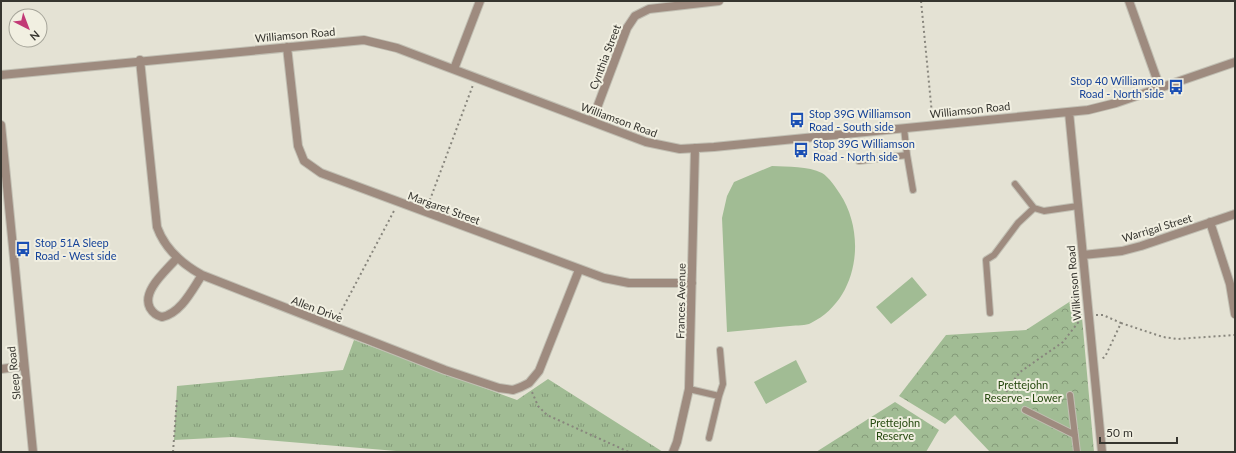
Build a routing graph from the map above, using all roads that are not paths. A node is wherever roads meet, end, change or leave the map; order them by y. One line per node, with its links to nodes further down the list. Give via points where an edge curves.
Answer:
1 (480, 1): 7 (street)
2 (719, 1): 11 (street, Cynthia Street, via 653,8 635,16 627,28)
3 (1129, 1): 9 (street)
4 (287, 47): 5 (street, Williamson Road); 7 (street, Williamson Road, via 371,41); 26 (street, Margaret Street, via 296,135 304,161 321,173)
5 (140, 60): 8 (street, Williamson Road); 25 (street, Allen Drive, via 156,223 162,238)
6 (1235, 62): 9 (street, Williamson Road)
7 (454, 69): 11 (street, Williamson Road)
8 (1, 75)
9 (1160, 88): 10 (street, Williamson Road, via 1116,103)
10 (1069, 112): 13 (street, Williamson Road); 20 (street, Wilkinson Road)
11 (592, 121): 14 (street, Williamson Road, via 659,146)
12 (1, 125): 17 (street, Sleep Road)
13 (904, 128): 14 (street, Williamson Road); 15 (lane)
14 (695, 148): 28 (street, Frances Avenue)
15 (907, 155): 16 (lane); 19 (lane)
16 (859, 161)
17 (3, 182): 32 (street, Sleep Road)
18 (1015, 184): 21 (lane)
19 (913, 190)
20 (1078, 206): 21 (lane, via 1044,211); 24 (street, Wilkinson Road)
21 (1034, 208): 29 (lane, via 1018,223 994,255 984,259)
22 (1235, 214): 23 (street, Warrigal Street)
23 (1210, 222): 24 (street, Warrigal Street, via 1132,249); 30 (street, via 1230,284)
24 (1083, 255): 43 (street, Wilkinson Road)
25 (177, 258): 27 (street, Allen Drive); 27 (street, via 148,294 148,305 156,315 162,317 172,313)
26 (579, 270): 27 (street, Allen Drive, via 539,371 529,383 517,389 504,390); 28 (street, Margaret Street, via 621,283)
27 (202, 275)
28 (692, 283): 34 (street, Frances Avenue)
29 (990, 314)
30 (1235, 314)
31 (720, 350): 36 (lane, via 723,384)
32 (24, 366): 33 (street); 40 (street, Sleep Road)
33 (1, 369)
34 (689, 389): 36 (lane); 41 (street, Frances Avenue, via 677,442)
35 (1070, 395): 38 (lane)
36 (719, 396): 39 (lane)
37 (1025, 410): 38 (lane)
38 (1075, 435): 42 (lane)
39 (709, 438)
40 (33, 452)
41 (672, 452)
42 (1077, 452)
43 (1102, 452)

